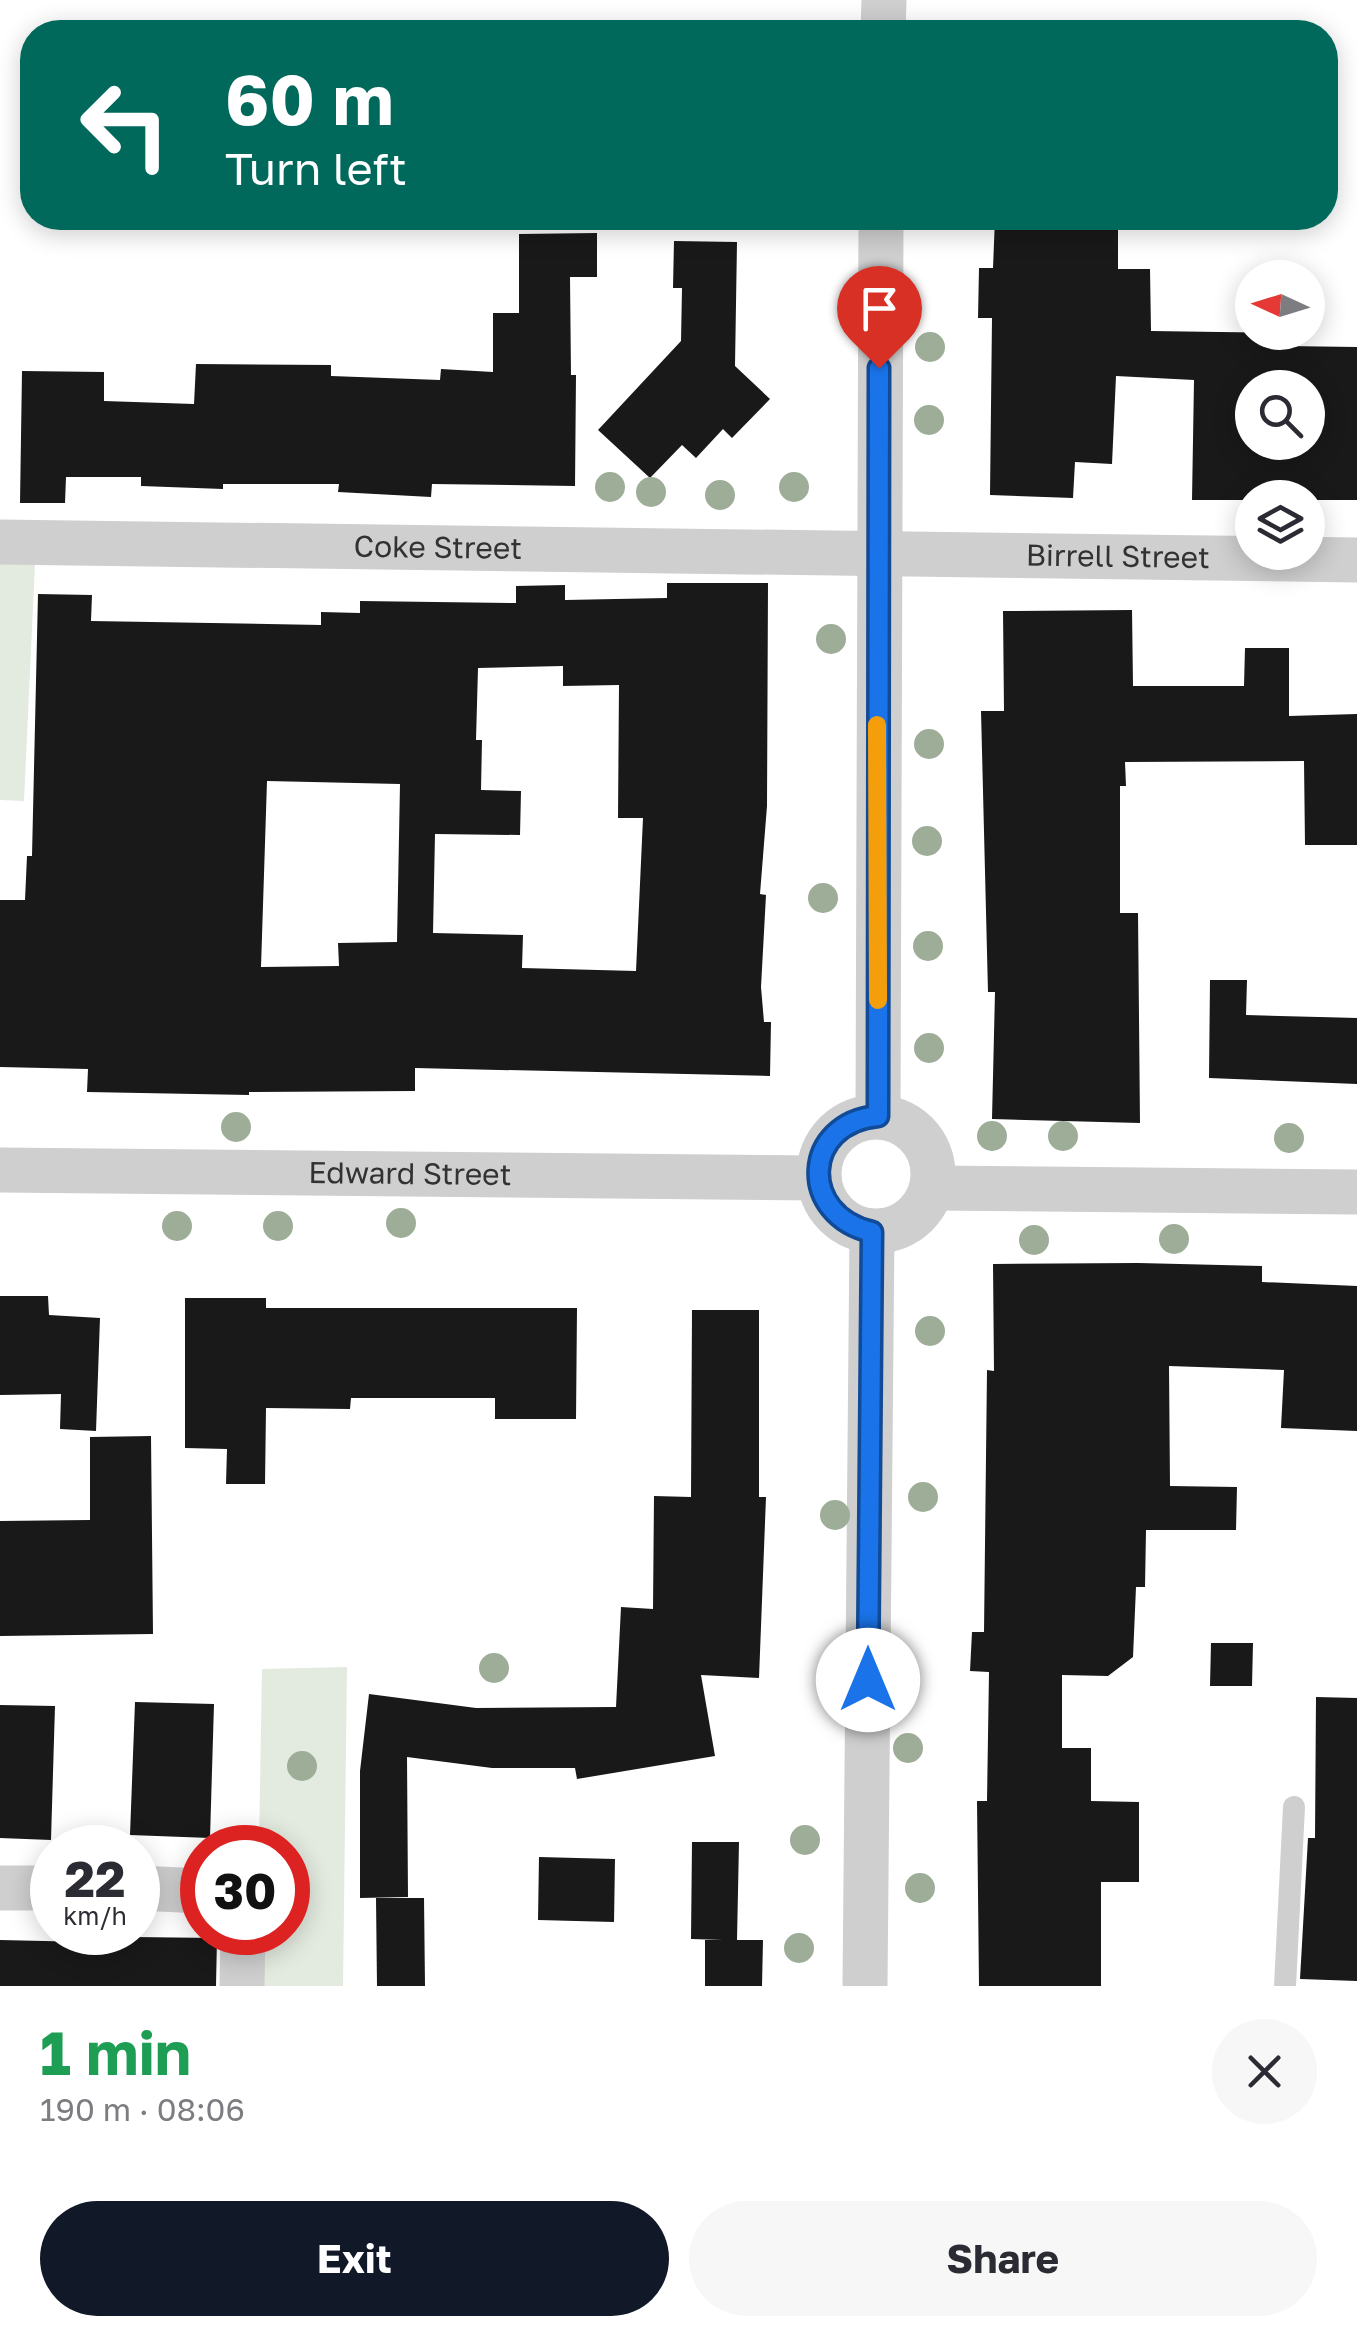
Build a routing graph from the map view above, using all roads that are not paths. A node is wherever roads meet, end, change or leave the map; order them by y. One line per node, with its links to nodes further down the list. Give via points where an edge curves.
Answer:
1 (881, 230): 3 (street)
2 (0, 542): 3 (street, Coke Street)
3 (877, 555): 4 (street, Birrell Street); 5 (street)
4 (1357, 560)
5 (878, 1116): 7 (street, via 843,1126 829,1140); 8 (street, via 898,1120 927,1147)
6 (0, 1170): 7 (street, Edward Street)
7 (818, 1178): 10 (street, via 835,1216)
8 (932, 1188): 9 (street); 10 (street, via 910,1222)
9 (1357, 1192)
10 (872, 1232): 16 (street)
11 (1294, 1807): 17 (lane)
12 (0, 1888): 13 (street)
13 (30, 1888)
14 (242, 1955): 15 (street)
15 (242, 1986)
16 (866, 1986)
17 (1285, 1986)

